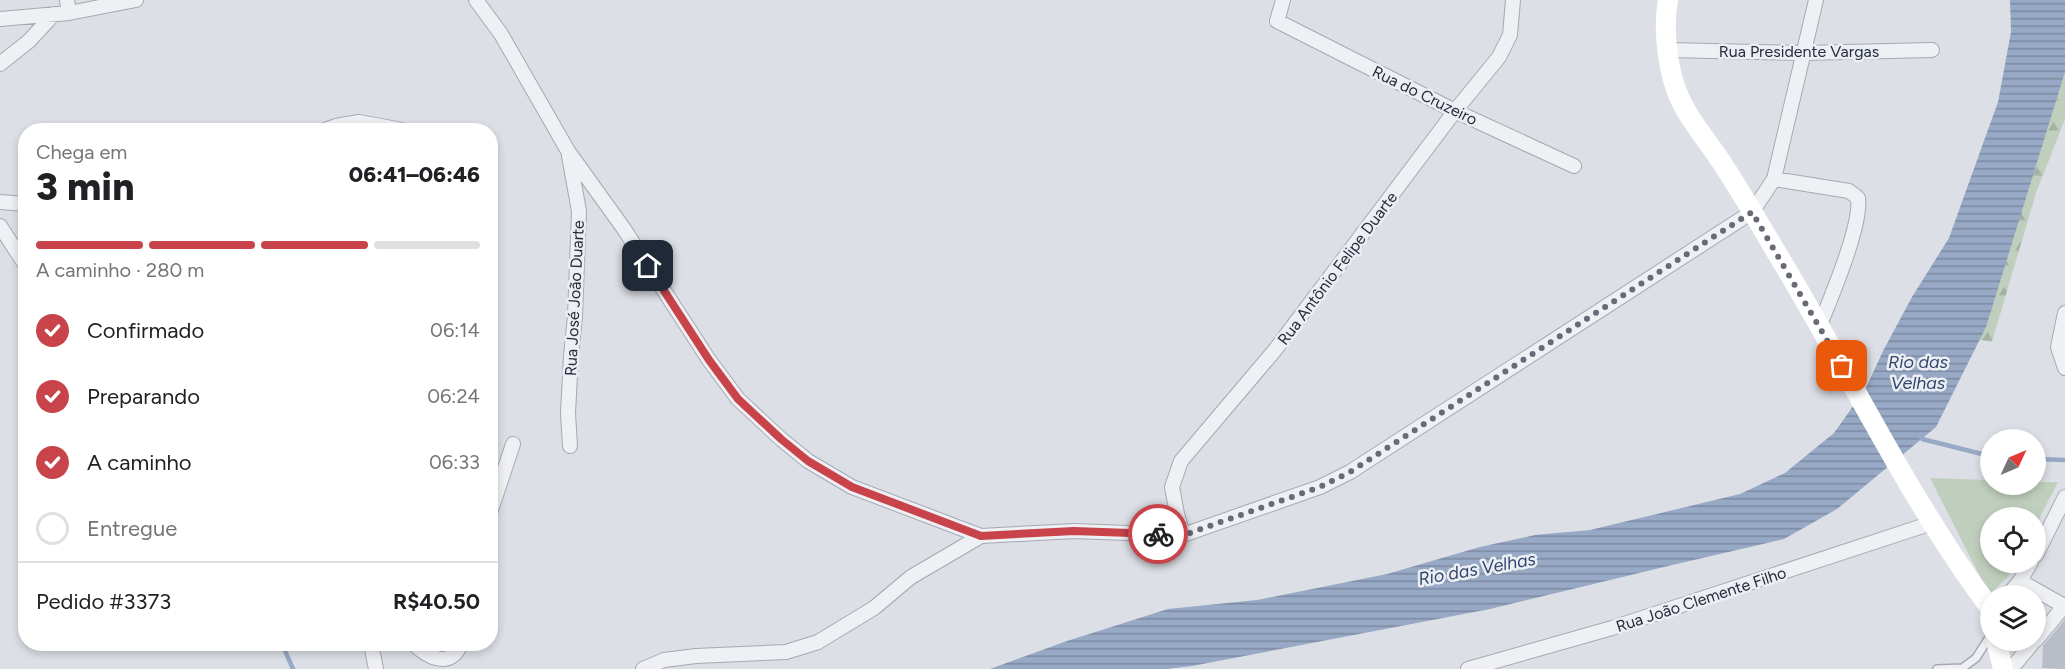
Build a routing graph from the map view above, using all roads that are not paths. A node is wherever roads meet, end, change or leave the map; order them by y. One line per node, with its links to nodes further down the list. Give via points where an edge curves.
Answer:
1 (136, 0): 7 (street)
2 (476, 0): 15 (street, Rua José João Duarte, via 501,34)
3 (1283, 0): 14 (street, Rua do Cruzeiro, via 1277,21)
4 (1513, 0): 14 (street, Rua Antônio Felipe Duarte, via 1508,40)
5 (1668, 0): 10 (main road)
6 (1816, 0): 12 (street)
7 (68, 7): 8 (street)
8 (54, 15): 9 (street); 13 (street)
9 (0, 19)
10 (1666, 50): 12 (street, Rua Presidente Vargas); 20 (main road, via 1682,103)
11 (1932, 50): 12 (street, Rua Presidente Vargas)
12 (1803, 53): 17 (street)
13 (0, 64)
14 (1455, 111): 16 (street, Rua do Cruzeiro); 31 (street, Rua Antônio Felipe Duarte, via 1275,350 1181,461 1172,487)
15 (568, 151): 27 (street, Rua José João Duarte, via 579,212 568,413); 33 (street, Rua José João Duarte, via 624,228 709,360 746,407 808,461 852,487)
16 (1574, 166)
17 (1774, 179): 20 (street); 24 (street, via 1849,191 1858,198 1859,209 1846,255)
18 (0, 202): 19 (street)
19 (18, 203)
20 (1752, 212): 24 (main road); 31 (street, via 1350,472 1320,487)
21 (0, 226): 22 (street)
22 (18, 254)
23 (2065, 314): 25 (street, via 2058,347)
24 (1820, 325): 30 (main road)
25 (2065, 368)
26 (513, 444): 28 (street)
27 (570, 446)
28 (498, 489)
29 (2065, 497): 32 (street)
30 (1932, 523): 37 (main road); 49 (street, Rua João Clemente Filho, via 1612,628)
31 (1184, 535): 33 (street, via 1074,531)
32 (2046, 535)
33 (981, 536): 48 (street, via 911,577 874,608 818,642 786,652 664,660)
34 (2025, 573): 35 (street)
35 (2020, 581): 36 (street); 38 (street)
36 (2017, 585)
37 (1980, 594)
38 (2065, 605): 39 (street)
39 (2046, 627)
40 (372, 651): 47 (street)
41 (421, 651): 42 (street, via 442,659)
42 (457, 651)
43 (1980, 651): 46 (lane)
44 (1999, 651): 51 (main road)
45 (2026, 651): 52 (street)
46 (1962, 668): 50 (lane)
47 (376, 669)
48 (643, 669)
49 (1468, 669)
50 (1937, 669)
51 (2003, 669)
52 (2012, 669)

